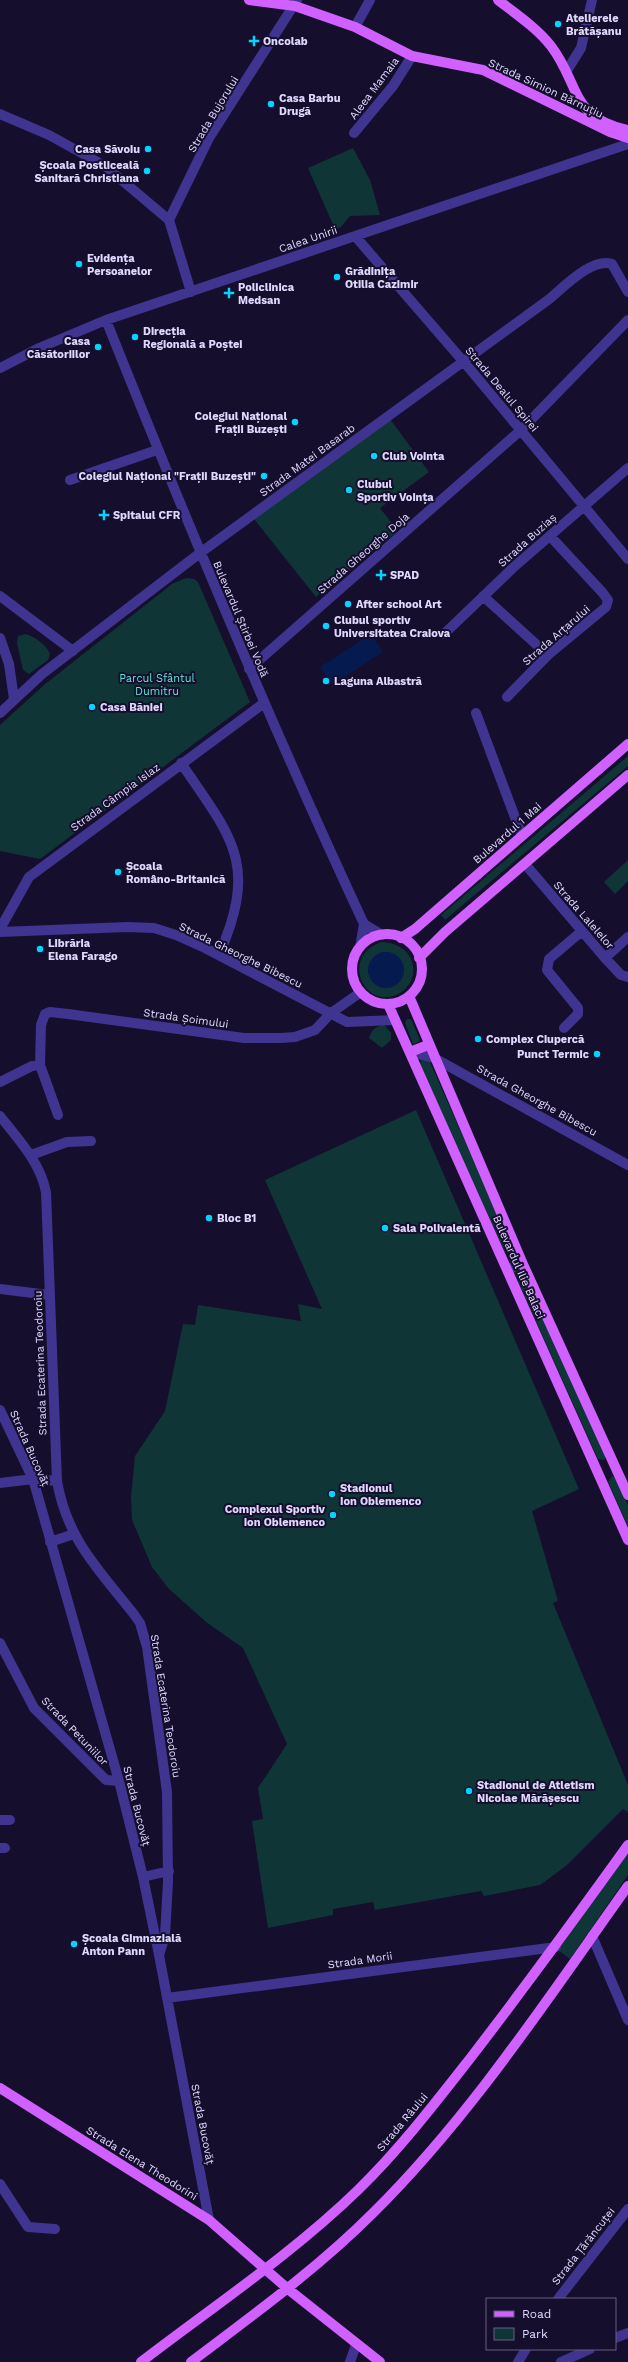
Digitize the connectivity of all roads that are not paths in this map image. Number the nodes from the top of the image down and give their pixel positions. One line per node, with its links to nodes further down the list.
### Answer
1 (249, 0): 5 (main road, Strada Simion Bărnuțiu)
2 (370, 0): 6 (street)
3 (498, 0): 8 (main road)
4 (592, 0): 8 (street)
5 (296, 3): 6 (main road, Strada Simion Bărnuțiu); 14 (street, Strada Bujorului)
6 (355, 27): 7 (main road, Strada Simion Bărnuțiu)
7 (412, 56): 11 (street, Aleea Mamaia); 12 (main road, Strada Simion Bărnuțiu)
8 (566, 72): 10 (main road)
9 (0, 114): 14 (street)
10 (628, 130)
11 (354, 133)
12 (628, 138)
13 (628, 144): 15 (street, Calea Unirii)
14 (169, 220): 16 (street)
15 (355, 236): 16 (street, Calea Unirii); 20 (street, Strada Dealul Spirei)
16 (191, 292): 18 (street, Calea Unirii)
17 (628, 292): 20 (street, Strada Matei Basarab)
18 (106, 320): 21 (street, Calea Unirii); 23 (street, Bulevardul Știrbei Vodă)
19 (628, 320): 22 (street, Strada Gheorghe Doja)
20 (464, 361): 22 (street, Strada Dealul Spirei); 28 (street, Strada Matei Basarab)
21 (0, 368)
22 (521, 430): 26 (street, Strada Dealul Spirei); 36 (street, Strada Gheorghe Doja)
23 (157, 450): 25 (street); 28 (street, Bulevardul Știrbei Vodă)
24 (628, 468): 26 (street, Strada Buziaș)
25 (70, 480)
26 (583, 506): 27 (street, Strada Buziaș); 29 (street, Strada Dealul Spirei)
27 (550, 536): 31 (street, Strada Buziaș); 35 (street, Strada Arțarului)
28 (200, 553): 34 (street, Strada Matei Basarab); 36 (street, Bulevardul Știrbei Vodă)
29 (628, 559)
30 (0, 596): 34 (street)
31 (483, 596): 32 (street, Strada Buziaș); 35 (street)
32 (444, 634)
33 (0, 638): 38 (street)
34 (74, 651): 38 (street, Strada Matei Basarab)
35 (548, 655): 37 (street, Strada Arțarului)
36 (249, 670): 39 (street, Bulevardul Știrbei Vodă)
37 (507, 697)
38 (14, 699): 40 (street, Strada Matei Basarab)
39 (264, 703): 43 (street, Strada Câmpia Islaz); 47 (street, Bulevardul Știrbei Vodă)
40 (0, 713)
41 (476, 713): 45 (street)
42 (628, 744): 45 (main road, Bulevardul 1 Mai)
43 (181, 763): 48 (street, Strada Câmpia Islaz); 55 (street)
44 (628, 775): 46 (main road)
45 (522, 836): 53 (main road, Bulevardul 1 Mai)
46 (525, 864): 49 (street, Strada Lalelelor); 56 (main road)
47 (364, 924): 51 (street); 54 (street)
48 (0, 928)
49 (582, 931): 57 (street, Strada Lalelelor); 64 (street)
50 (0, 932): 55 (street, Strada Gheorghe Bibescu)
51 (382, 935): 53 (main road); 54 (main road)
52 (628, 937): 57 (street)
53 (401, 938): 56 (main road)
54 (360, 947): 59 (main road)
55 (219, 955): 62 (street, Strada Gheorghe Bibescu)
56 (420, 958): 60 (main road)
57 (605, 958): 58 (street, Strada Lalelelor)
58 (628, 977)
59 (361, 992): 61 (main road); 62 (street, Strada Șoimului)
60 (409, 996): 61 (main road); 65 (main road, Bulevardul Ilie Balaci)
61 (388, 1004): 63 (main road, Bulevardul Ilie Balaci)
62 (331, 1013): 63 (street, Strada Gheorghe Bibescu); 68 (street, Strada Șoimului)
63 (395, 1020): 66 (main road, Bulevardul Ilie Balaci)
64 (564, 1028)
65 (428, 1045): 66 (main road); 67 (main road, Bulevardul Ilie Balaci)
66 (410, 1052): 67 (street, Strada Gheorghe Bibescu); 76 (main road, Bulevardul Ilie Balaci)
67 (434, 1058): 74 (street, Strada Gheorghe Bibescu); 75 (main road, Bulevardul Ilie Balaci)
68 (40, 1065): 69 (street); 70 (street, Strada Șoimului)
69 (0, 1082)
70 (58, 1115)
71 (0, 1116): 73 (street, Strada Ecaterina Teodoroiu)
72 (91, 1141): 73 (street)
73 (31, 1155): 78 (street, Strada Ecaterina Teodoroiu)
74 (628, 1165)
75 (522, 1262): 76 (street); 83 (main road, Bulevardul Ilie Balaci)
76 (508, 1270): 85 (main road, Bulevardul Ilie Balaci)
77 (0, 1290): 78 (street)
78 (50, 1295): 81 (street, Strada Ecaterina Teodoroiu)
79 (0, 1410): 80 (street, Strada Bucovăț)
80 (33, 1479): 81 (street); 82 (street); 86 (street, Strada Bucovăț)
81 (57, 1481): 84 (street, Strada Ecaterina Teodoroiu)
82 (0, 1483)
83 (628, 1495)
84 (74, 1534): 86 (street); 90 (street, Strada Ecaterina Teodoroiu)
85 (628, 1540)
86 (50, 1542): 88 (street, Strada Bucovăț)
87 (0, 1644): 88 (street, Strada Petuniilor)
88 (119, 1781): 91 (street, Strada Bucovăț)
89 (628, 1845): 94 (main road, Strada Râului)
90 (169, 1872): 91 (street); 95 (street, Strada Ecaterina Teodoroiu)
91 (143, 1877): 95 (street, Strada Bucovăț)
92 (628, 1886): 93 (main road)
93 (592, 1936): 97 (street); 104 (main road)
94 (556, 1947): 96 (street, Strada Morii); 103 (main road, Strada Râului)
95 (159, 1955): 96 (street, Strada Bucovăț)
96 (167, 1998): 101 (street, Strada Bucovăț)
97 (628, 2020)
98 (0, 2088): 101 (main road, Strada Elena Theodorini)
99 (0, 2184): 102 (street)
100 (628, 2209): 105 (street, Strada Țărăncuței)
101 (210, 2220): 103 (main road, Strada Elena Theodorini)
102 (55, 2229)
103 (265, 2268): 104 (main road, Strada Elena Theodorini); 111 (main road, Strada Râului)
104 (288, 2289): 108 (main road); 112 (main road)
105 (559, 2298)
106 (628, 2333): 107 (street)
107 (616, 2338)
108 (356, 2345): 113 (street); 114 (main road)
109 (525, 2350): 115 (street)
110 (588, 2350): 116 (street)
111 (141, 2362)
112 (191, 2362)
113 (350, 2362)
114 (380, 2362)
115 (518, 2362)
116 (560, 2362)

